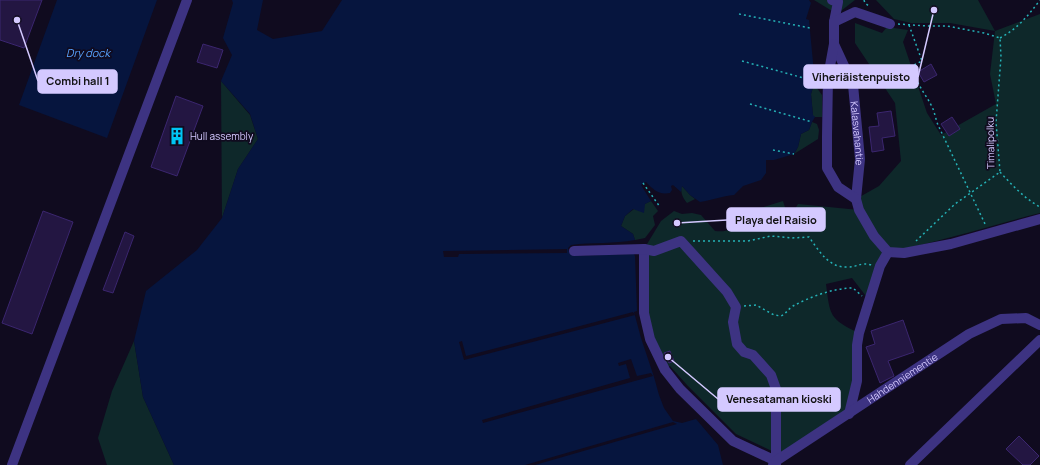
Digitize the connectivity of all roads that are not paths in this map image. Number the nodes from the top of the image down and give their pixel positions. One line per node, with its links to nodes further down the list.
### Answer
1 (187, 0): 15 (street)
2 (832, 0): 3 (street, Kalasvahantie)
3 (834, 22): 4 (street); 5 (street, Kalasvahantie)
4 (890, 24)
5 (834, 44): 6 (street, Kalasvahantie); 6 (street)
6 (856, 199): 10 (street, Kalasvahantie)
7 (1040, 219): 10 (street)
8 (644, 249): 9 (street); 14 (street); 14 (street)
9 (574, 251)
10 (888, 252): 13 (street)
11 (1040, 325): 13 (street, Hahdenniementie)
12 (1040, 340): 16 (street)
13 (849, 414): 14 (street, Hahdenniementie)
14 (775, 464)
15 (12, 465)
16 (910, 465)

